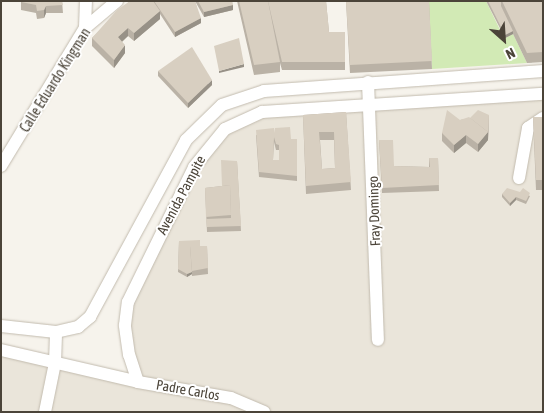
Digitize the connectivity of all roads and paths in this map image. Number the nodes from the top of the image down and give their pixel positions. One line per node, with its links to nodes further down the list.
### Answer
1 (86, 1): 3 (street)
2 (117, 1): 3 (street, Calle Eduardo Kingman)
3 (85, 28): 9 (street, Calle Eduardo Kingman)
4 (543, 71): 5 (street, Avenida Pampite)
5 (368, 82): 7 (street, Fray Domingo); 11 (street, Avenida Pampite)
6 (543, 94): 7 (street, Avenida Pampite)
7 (370, 106): 12 (street, Avenida Pampite); 15 (street, Fray Domingo)
8 (543, 118): 10 (street)
9 (1, 166)
10 (519, 178)
11 (118, 268): 12 (street); 14 (street, Avenida Pampite)
12 (139, 277): 18 (street, Avenida Pampite)
13 (1, 326): 14 (street, Avenida Pampite)
14 (56, 332): 17 (street)
15 (378, 340)
16 (1, 350): 17 (street)
17 (55, 363): 18 (street); 19 (street)
18 (138, 382): 20 (street, Padre Carlos)
19 (45, 412)
20 (264, 412)

